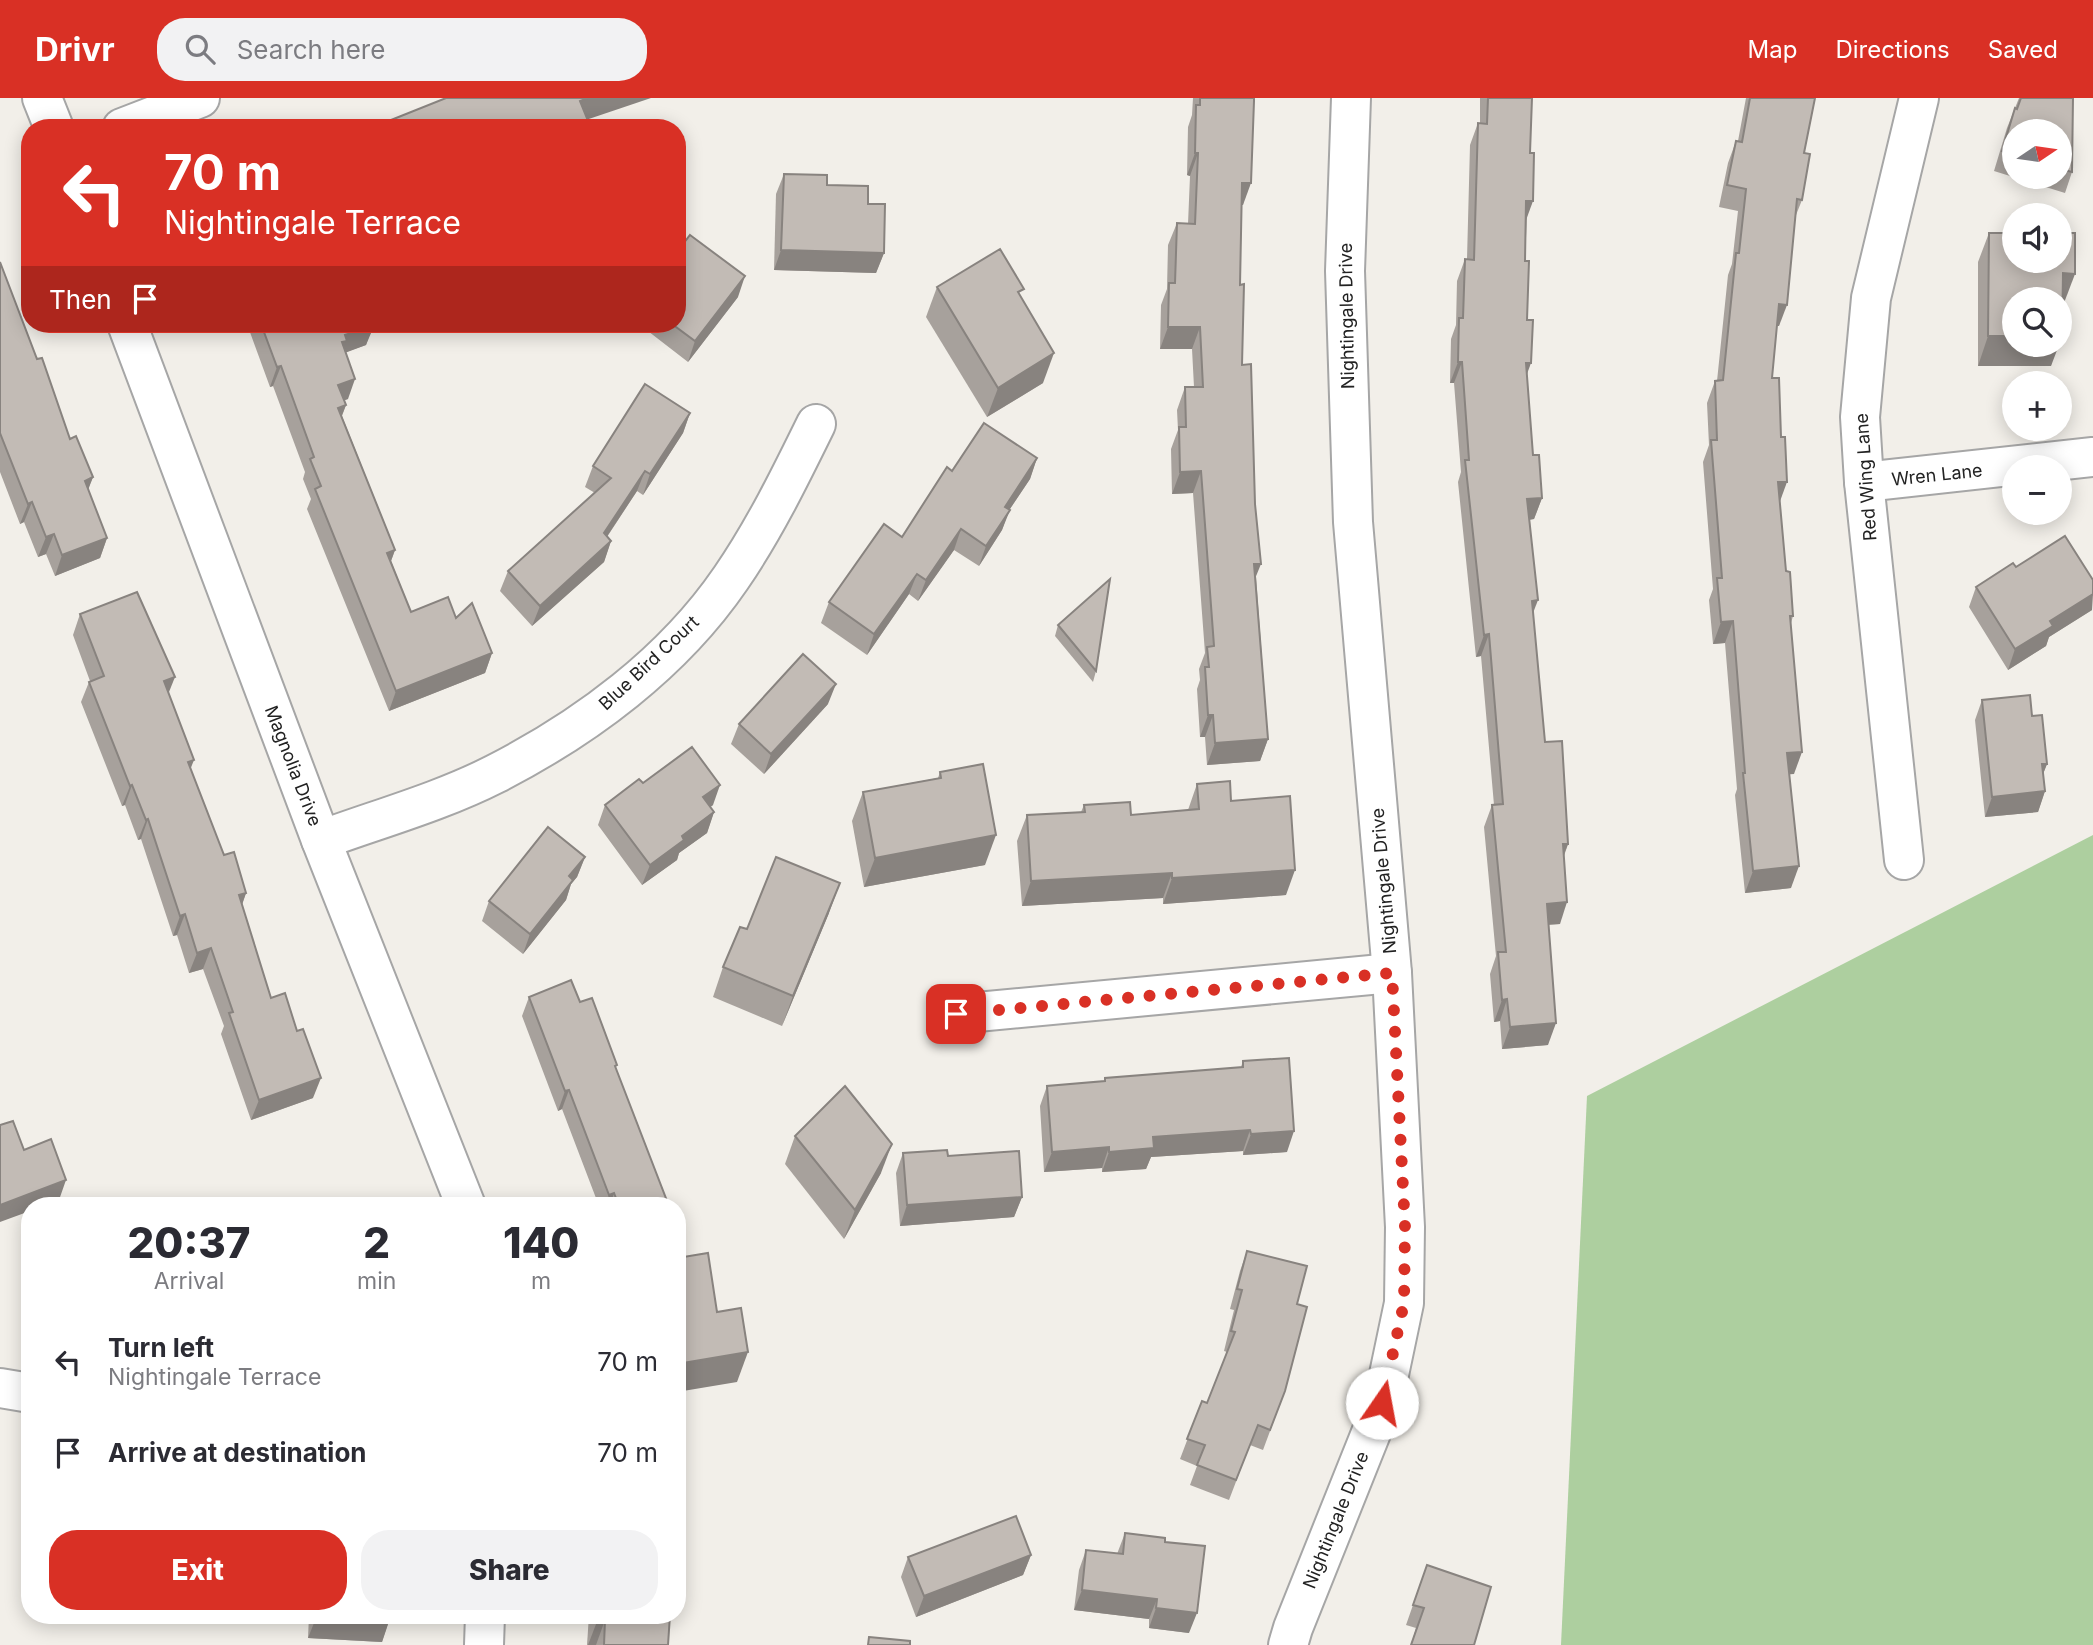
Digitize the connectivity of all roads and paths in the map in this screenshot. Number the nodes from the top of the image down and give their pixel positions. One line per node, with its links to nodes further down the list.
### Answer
1 (42, 98): 5 (street)
2 (200, 98): 6 (street)
3 (1351, 98): 13 (street, Nightingale Drive)
4 (1919, 98): 10 (street, Red Wing Lane)
5 (50, 119)
6 (145, 119)
7 (130, 333): 11 (street, Magnolia Drive)
8 (816, 424): 11 (street, Blue Bird Court)
9 (2093, 457): 10 (street, Wren Lane)
10 (1864, 482): 12 (street, Red Wing Lane)
11 (320, 840): 15 (street, Magnolia Drive)
12 (1904, 860)
13 (1392, 973): 14 (street); 20 (street, Nightingale Drive)
14 (956, 1014)
15 (462, 1197)
16 (0, 1388): 17 (street)
17 (21, 1391)
18 (485, 1624): 19 (street)
19 (484, 1645)
20 (1289, 1645)

